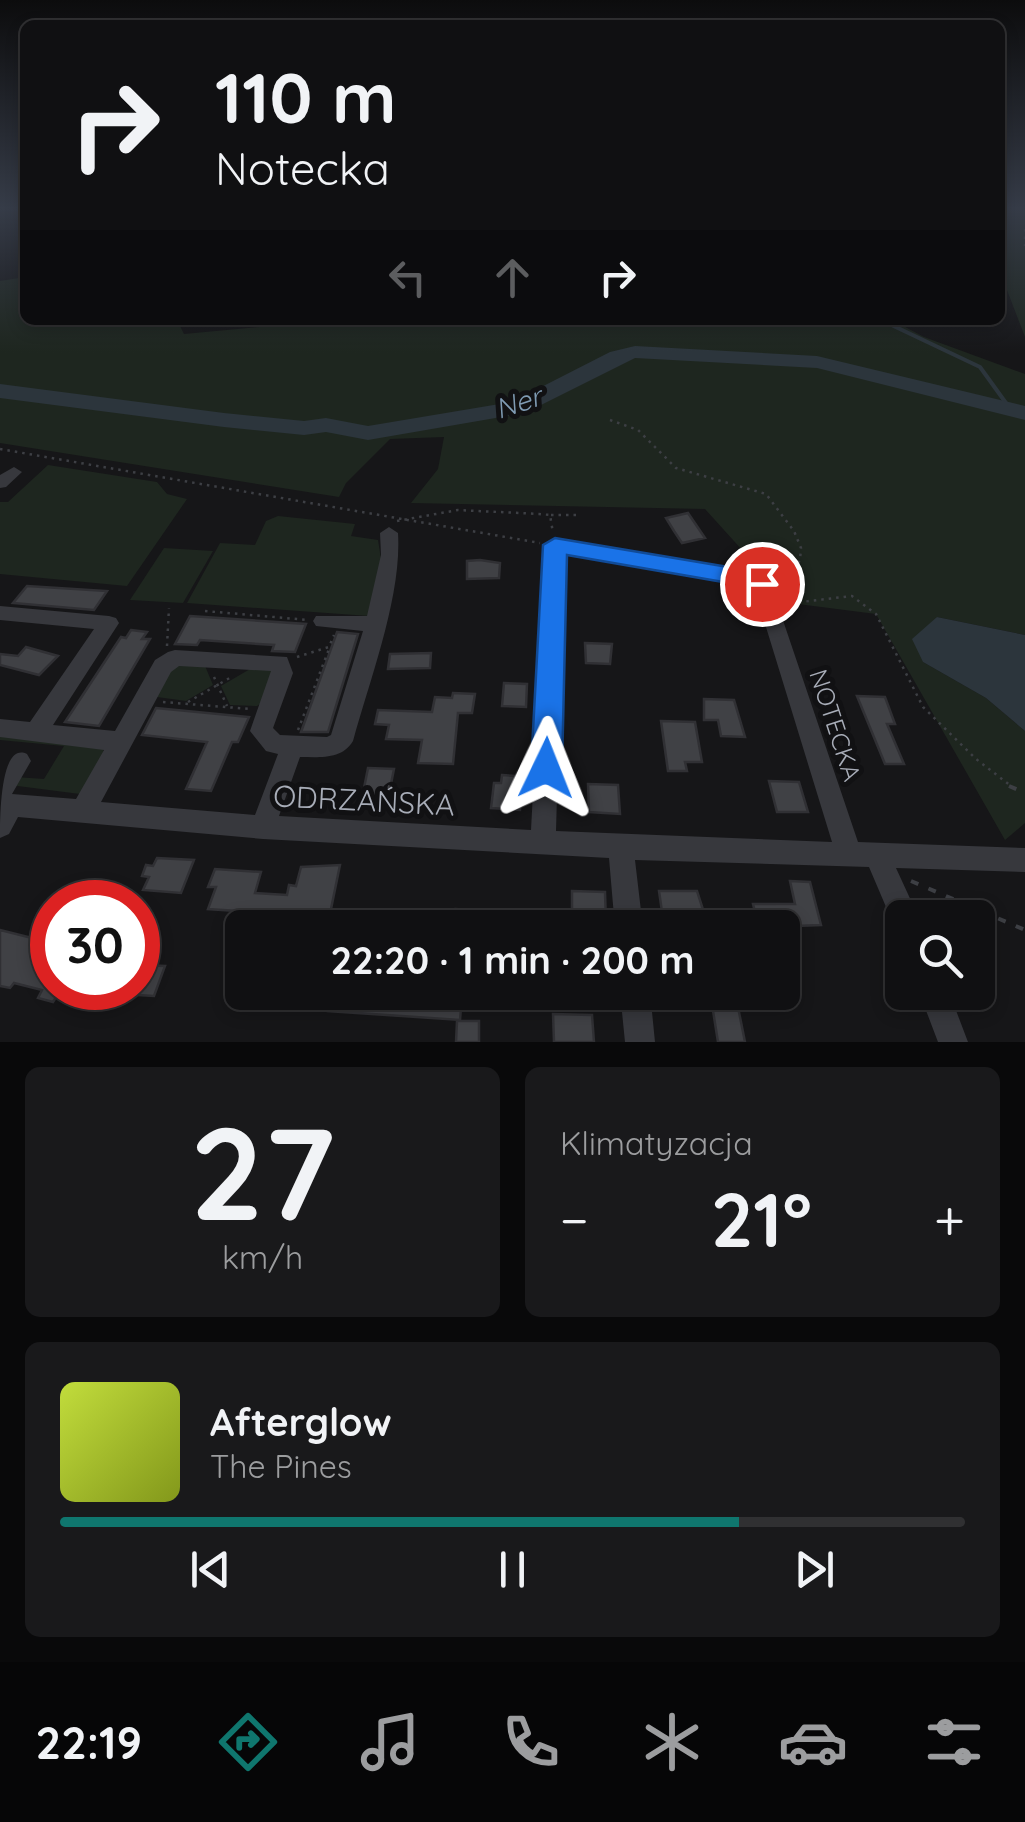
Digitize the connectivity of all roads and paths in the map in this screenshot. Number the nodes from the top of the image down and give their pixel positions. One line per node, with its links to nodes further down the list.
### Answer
1 (610, 420): 7 (path)
2 (0, 448): 5 (path)
3 (550, 515): 4 (path); 5 (path); 6 (path)
4 (580, 515)
5 (394, 526): 6 (path); 11 (street)
6 (555, 545): 7 (street, NOTECKA); 29 (street)
7 (771, 608): 25 (path); 31 (street, NOTECKA)
8 (205, 611): 10 (path)
9 (0, 613): 21 (street)
10 (323, 621): 11 (street)
11 (375, 624): 23 (street)
12 (329, 648): 23 (path)
13 (205, 658): 14 (street); 15 (path); 22 (street)
14 (258, 662): 15 (path); 19 (street)
15 (218, 685): 17 (path); 18 (path)
16 (156, 702): 17 (path)
17 (186, 703): 18 (path)
18 (228, 708): 19 (path)
19 (266, 710): 23 (street)
20 (0, 728): 21 (street)
21 (36, 732): 22 (street)
22 (122, 742): 27 (street)
23 (292, 747): 28 (street)
24 (20, 761): 26 (street)
25 (1025, 794)
26 (3, 806): 27 (street, ODRZAŃSKA)
27 (83, 810): 28 (street, ODRZAŃSKA)
28 (262, 826): 29 (street, ODRZAŃSKA)
29 (543, 842): 30 (street, ODRZAŃSKA)
30 (621, 847): 31 (street, ODRZAŃSKA); 35 (street)
31 (849, 854): 33 (street, ODRZAŃSKA)
32 (1025, 860): 33 (street, ODRZAŃSKA)
33 (882, 863): 34 (street); 36 (path)
34 (897, 900)
35 (627, 910)
36 (1025, 930)
37 (637, 1010): 39 (street)
38 (940, 1010): 40 (street)
39 (640, 1042)
40 (952, 1042)

